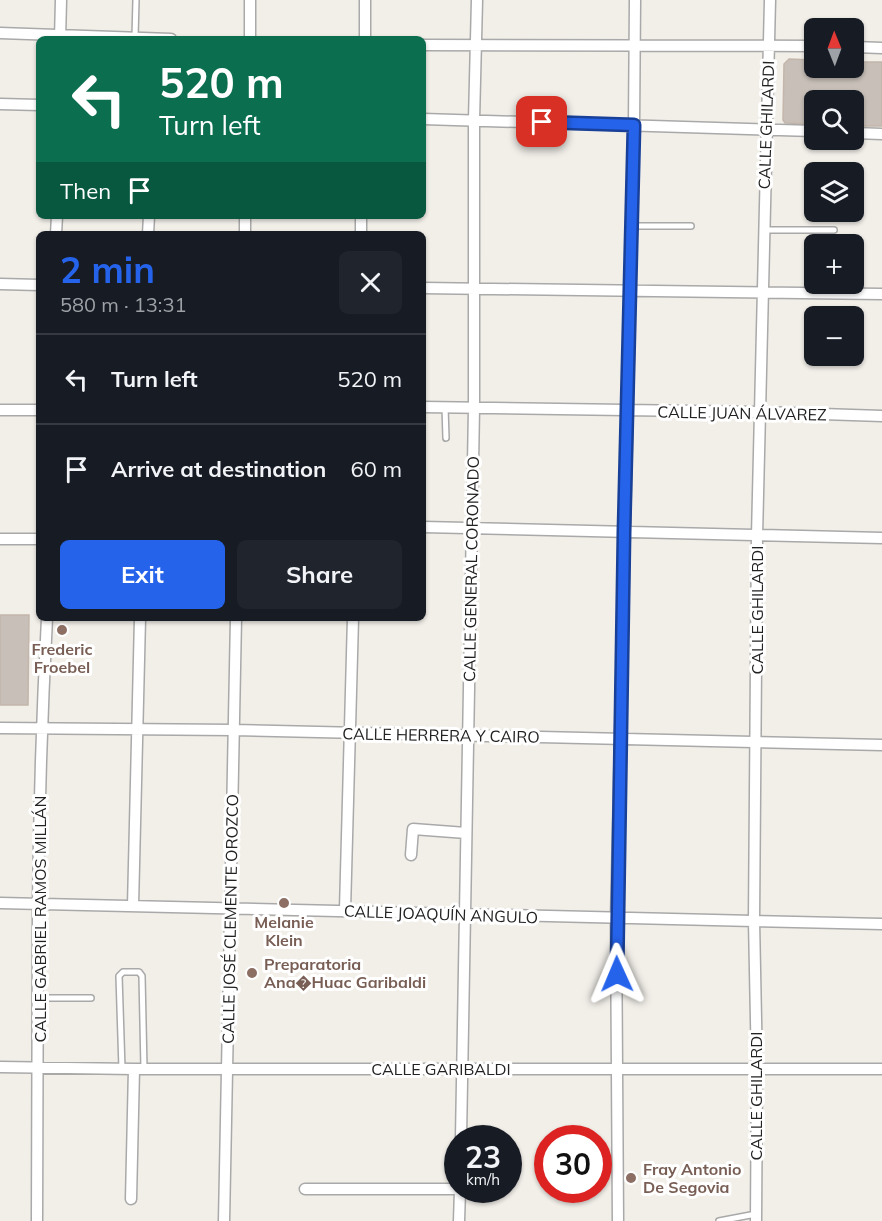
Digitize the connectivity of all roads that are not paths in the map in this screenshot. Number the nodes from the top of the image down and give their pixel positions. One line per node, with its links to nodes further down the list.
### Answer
1 (61, 0): 10 (street)
2 (136, 0): 11 (lane)
3 (250, 0): 12 (street)
4 (365, 0): 13 (street)
5 (477, 0): 16 (street, CALLE GENERAL CORONADO)
6 (634, 0): 14 (street)
7 (770, 0): 17 (street, CALLE GHILARDI)
8 (0, 33): 9 (street)
9 (45, 36)
10 (60, 36)
11 (135, 36)
12 (250, 36)
13 (365, 36)
14 (634, 44): 16 (street); 17 (street); 25 (street)
15 (426, 45): 16 (street)
16 (477, 45): 24 (street, CALLE GENERAL CORONADO)
17 (769, 46): 18 (street); 26 (street, CALLE GHILARDI)
18 (804, 46)
19 (864, 47): 20 (street)
20 (882, 48)
21 (0, 104): 22 (street)
22 (36, 105)
23 (426, 119): 24 (street)
24 (474, 120): 25 (street); 37 (street, CALLE GENERAL CORONADO)
25 (634, 125): 26 (street); 30 (street)
26 (766, 129): 27 (street); 32 (street, CALLE GHILARDI)
27 (804, 131)
28 (864, 133): 29 (street)
29 (882, 134)
30 (631, 226): 31 (lane); 38 (street)
31 (691, 226)
32 (764, 230): 33 (lane); 39 (street, CALLE GHILARDI)
33 (834, 230)
34 (0, 284): 35 (street)
35 (36, 285)
36 (426, 288): 37 (street)
37 (475, 288): 38 (street); 43 (street, CALLE GENERAL CORONADO)
38 (630, 291): 39 (street); 46 (street)
39 (762, 291): 40 (street); 47 (street, CALLE GHILARDI)
40 (882, 294)
41 (426, 406): 42 (street, CALLE JUAN ÁLVAREZ)
42 (445, 407): 43 (street, CALLE JUAN ÁLVAREZ); 49 (lane)
43 (474, 408): 46 (street, CALLE JUAN ÁLVAREZ); 51 (street, CALLE GENERAL CORONADO)
44 (0, 410): 45 (street)
45 (36, 410)
46 (627, 411): 47 (street, CALLE JUAN ÁLVAREZ); 52 (street)
47 (759, 412): 48 (street, CALLE JUAN ÁLVAREZ); 53 (street, CALLE GHILARDI)
48 (882, 417)
49 (446, 438)
50 (426, 527): 51 (street)
51 (471, 528): 52 (street); 66 (street, CALLE GENERAL CORONADO)
52 (624, 532): 53 (street); 67 (street)
53 (757, 536): 54 (street); 68 (street, CALLE GHILARDI)
54 (882, 538)
55 (0, 539): 56 (street)
56 (36, 539)
57 (47, 621): 62 (street, CALLE GABRIEL RAMOS MILLÁN)
58 (140, 621): 63 (street)
59 (236, 621): 64 (street, CALLE JOSÉ CLEMENTE OROZCO)
60 (353, 621): 65 (street)
61 (0, 728): 62 (street, CALLE HERRERA Y CAIRO)
62 (42, 728): 63 (street, CALLE HERRERA Y CAIRO); 73 (street, CALLE GABRIEL RAMOS MILLÁN)
63 (136, 729): 64 (street, CALLE HERRERA Y CAIRO); 74 (street)
64 (233, 730): 65 (street, CALLE HERRERA Y CAIRO); 75 (street, CALLE JOSÉ CLEMENTE OROZCO)
65 (351, 733): 66 (street, CALLE HERRERA Y CAIRO); 76 (street)
66 (468, 736): 67 (street, CALLE HERRERA Y CAIRO); 70 (street, CALLE GENERAL CORONADO)
67 (620, 739): 68 (street, CALLE HERRERA Y CAIRO); 78 (street)
68 (756, 744): 69 (street, CALLE HERRERA Y CAIRO); 79 (street, CALLE GHILARDI)
69 (882, 746)
70 (466, 833): 71 (street); 77 (street, CALLE GENERAL CORONADO)
71 (411, 855)
72 (0, 903): 73 (street, CALLE JOAQUÍN ANGULO)
73 (38, 903): 74 (street, CALLE JOAQUÍN ANGULO); 81 (street, CALLE GABRIEL RAMOS MILLÁN)
74 (133, 906): 75 (street, CALLE JOAQUÍN ANGULO)
75 (230, 908): 76 (street, CALLE JOAQUÍN ANGULO); 85 (street, CALLE JOSÉ CLEMENTE OROZCO)
76 (345, 910): 77 (street, CALLE JOAQUÍN ANGULO)
77 (465, 915): 78 (street, CALLE JOAQUÍN ANGULO); 88 (street, CALLE GENERAL CORONADO)
78 (616, 919): 79 (street, CALLE JOAQUÍN ANGULO); 89 (street)
79 (754, 921): 80 (street, CALLE JOAQUÍN ANGULO); 90 (street, CALLE GHILARDI)
80 (882, 924)
81 (38, 998): 82 (lane); 84 (street, CALLE GABRIEL RAMOS MILLÁN)
82 (91, 998)
83 (0, 1067): 84 (street, CALLE GARIBALDI)
84 (39, 1068): 86 (street, CALLE GARIBALDI); 98 (street, CALLE GABRIEL RAMOS MILLÁN)
85 (227, 1068): 87 (street, CALLE GARIBALDI); 88 (street, CALLE GARIBALDI); 99 (street, CALLE JOSÉ CLEMENTE OROZCO)
86 (122, 1069): 87 (street, CALLE GARIBALDI); 87 (lane)
87 (139, 1069): 95 (street)
88 (462, 1069): 89 (street, CALLE GARIBALDI); 92 (street, CALLE GENERAL CORONADO)
89 (618, 1069): 90 (street, CALLE GARIBALDI); 101 (street)
90 (757, 1069): 91 (street, CALLE GARIBALDI); 97 (street, CALLE GHILARDI)
91 (882, 1069)
92 (461, 1125)
93 (305, 1189): 94 (street)
94 (444, 1189)
95 (131, 1199)
96 (459, 1203): 100 (street)
97 (756, 1218): 102 (lane)
98 (37, 1221)
99 (224, 1221)
100 (459, 1221)
101 (618, 1221)
102 (719, 1221)

